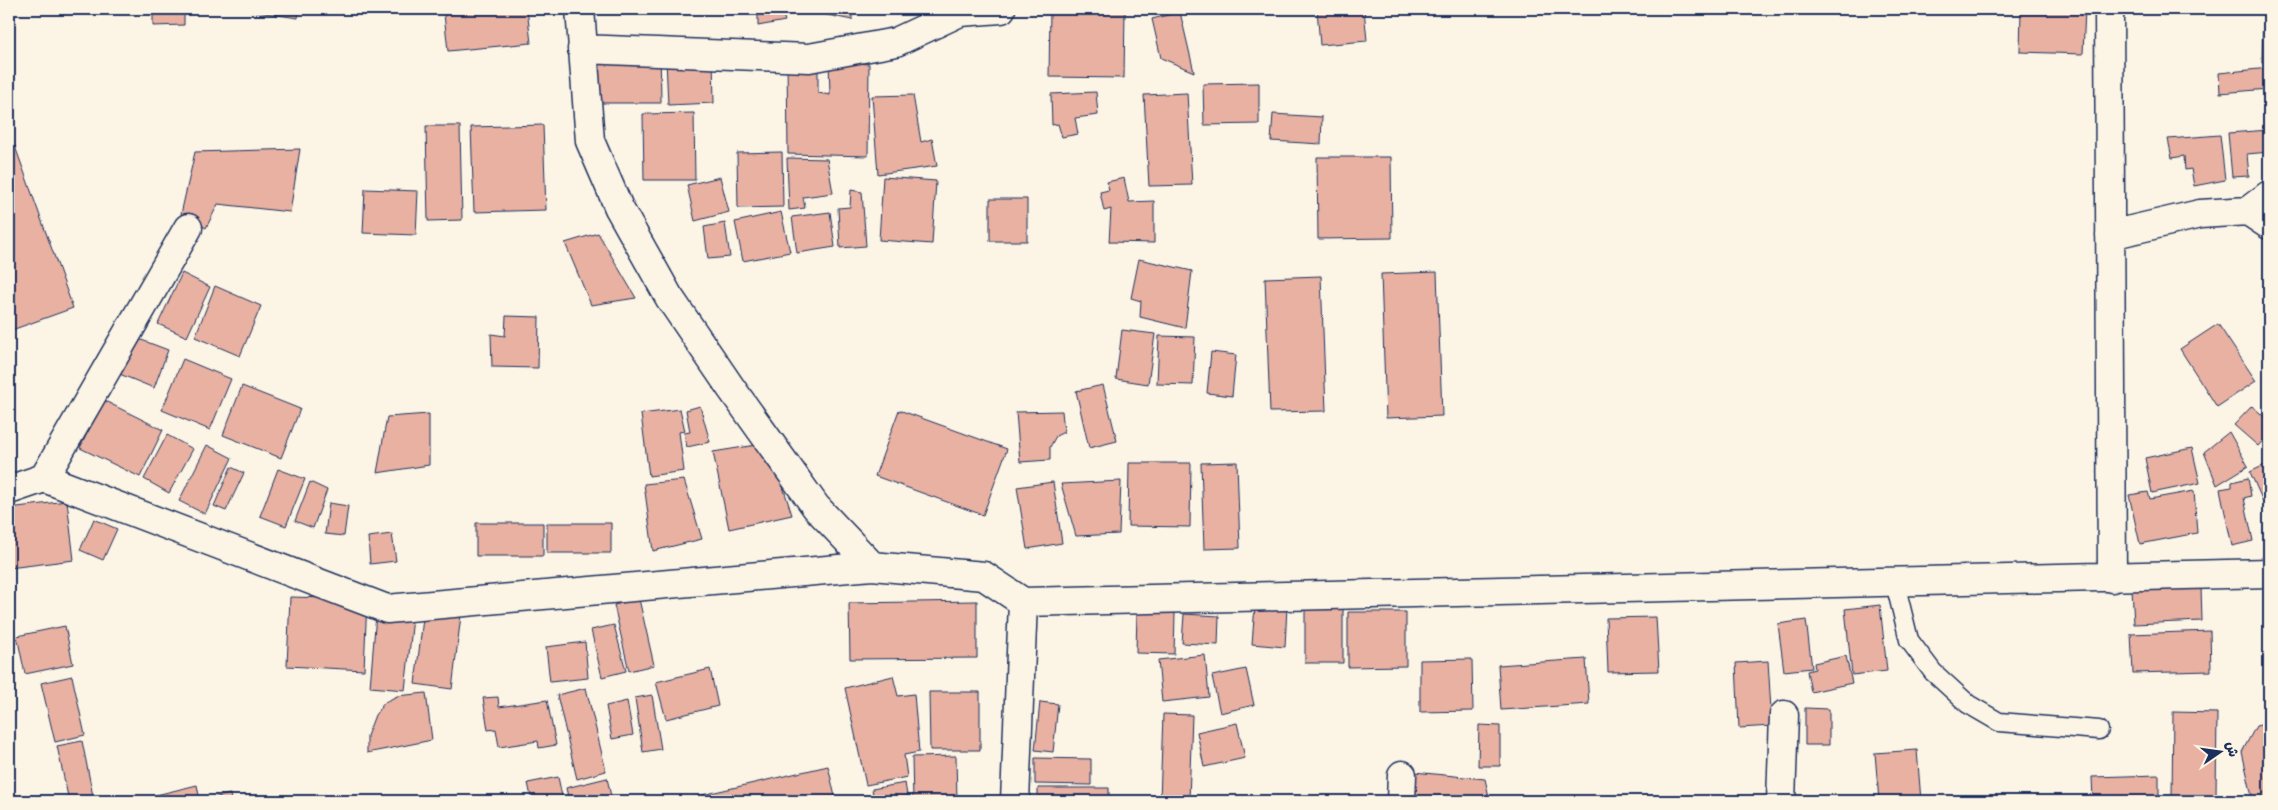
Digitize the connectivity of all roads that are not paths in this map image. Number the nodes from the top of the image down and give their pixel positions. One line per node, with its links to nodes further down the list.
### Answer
1 (580, 9): 4 (street)
2 (1001, 9): 4 (street)
3 (2109, 9): 8 (street)
4 (582, 48): 11 (street)
5 (2269, 195): 6 (street)
6 (2259, 218): 8 (street)
7 (188, 228): 9 (street)
8 (2110, 235): 13 (street)
9 (44, 478): 10 (street); 11 (street)
10 (9, 490)
11 (872, 566): 15 (street)
12 (2269, 573): 13 (street)
13 (2112, 578): 14 (street)
14 (1895, 583): 15 (street); 17 (lane)
15 (1023, 602): 18 (street)
16 (1784, 715): 19 (street)
17 (2099, 730)
18 (1015, 801)
19 (1781, 801)

